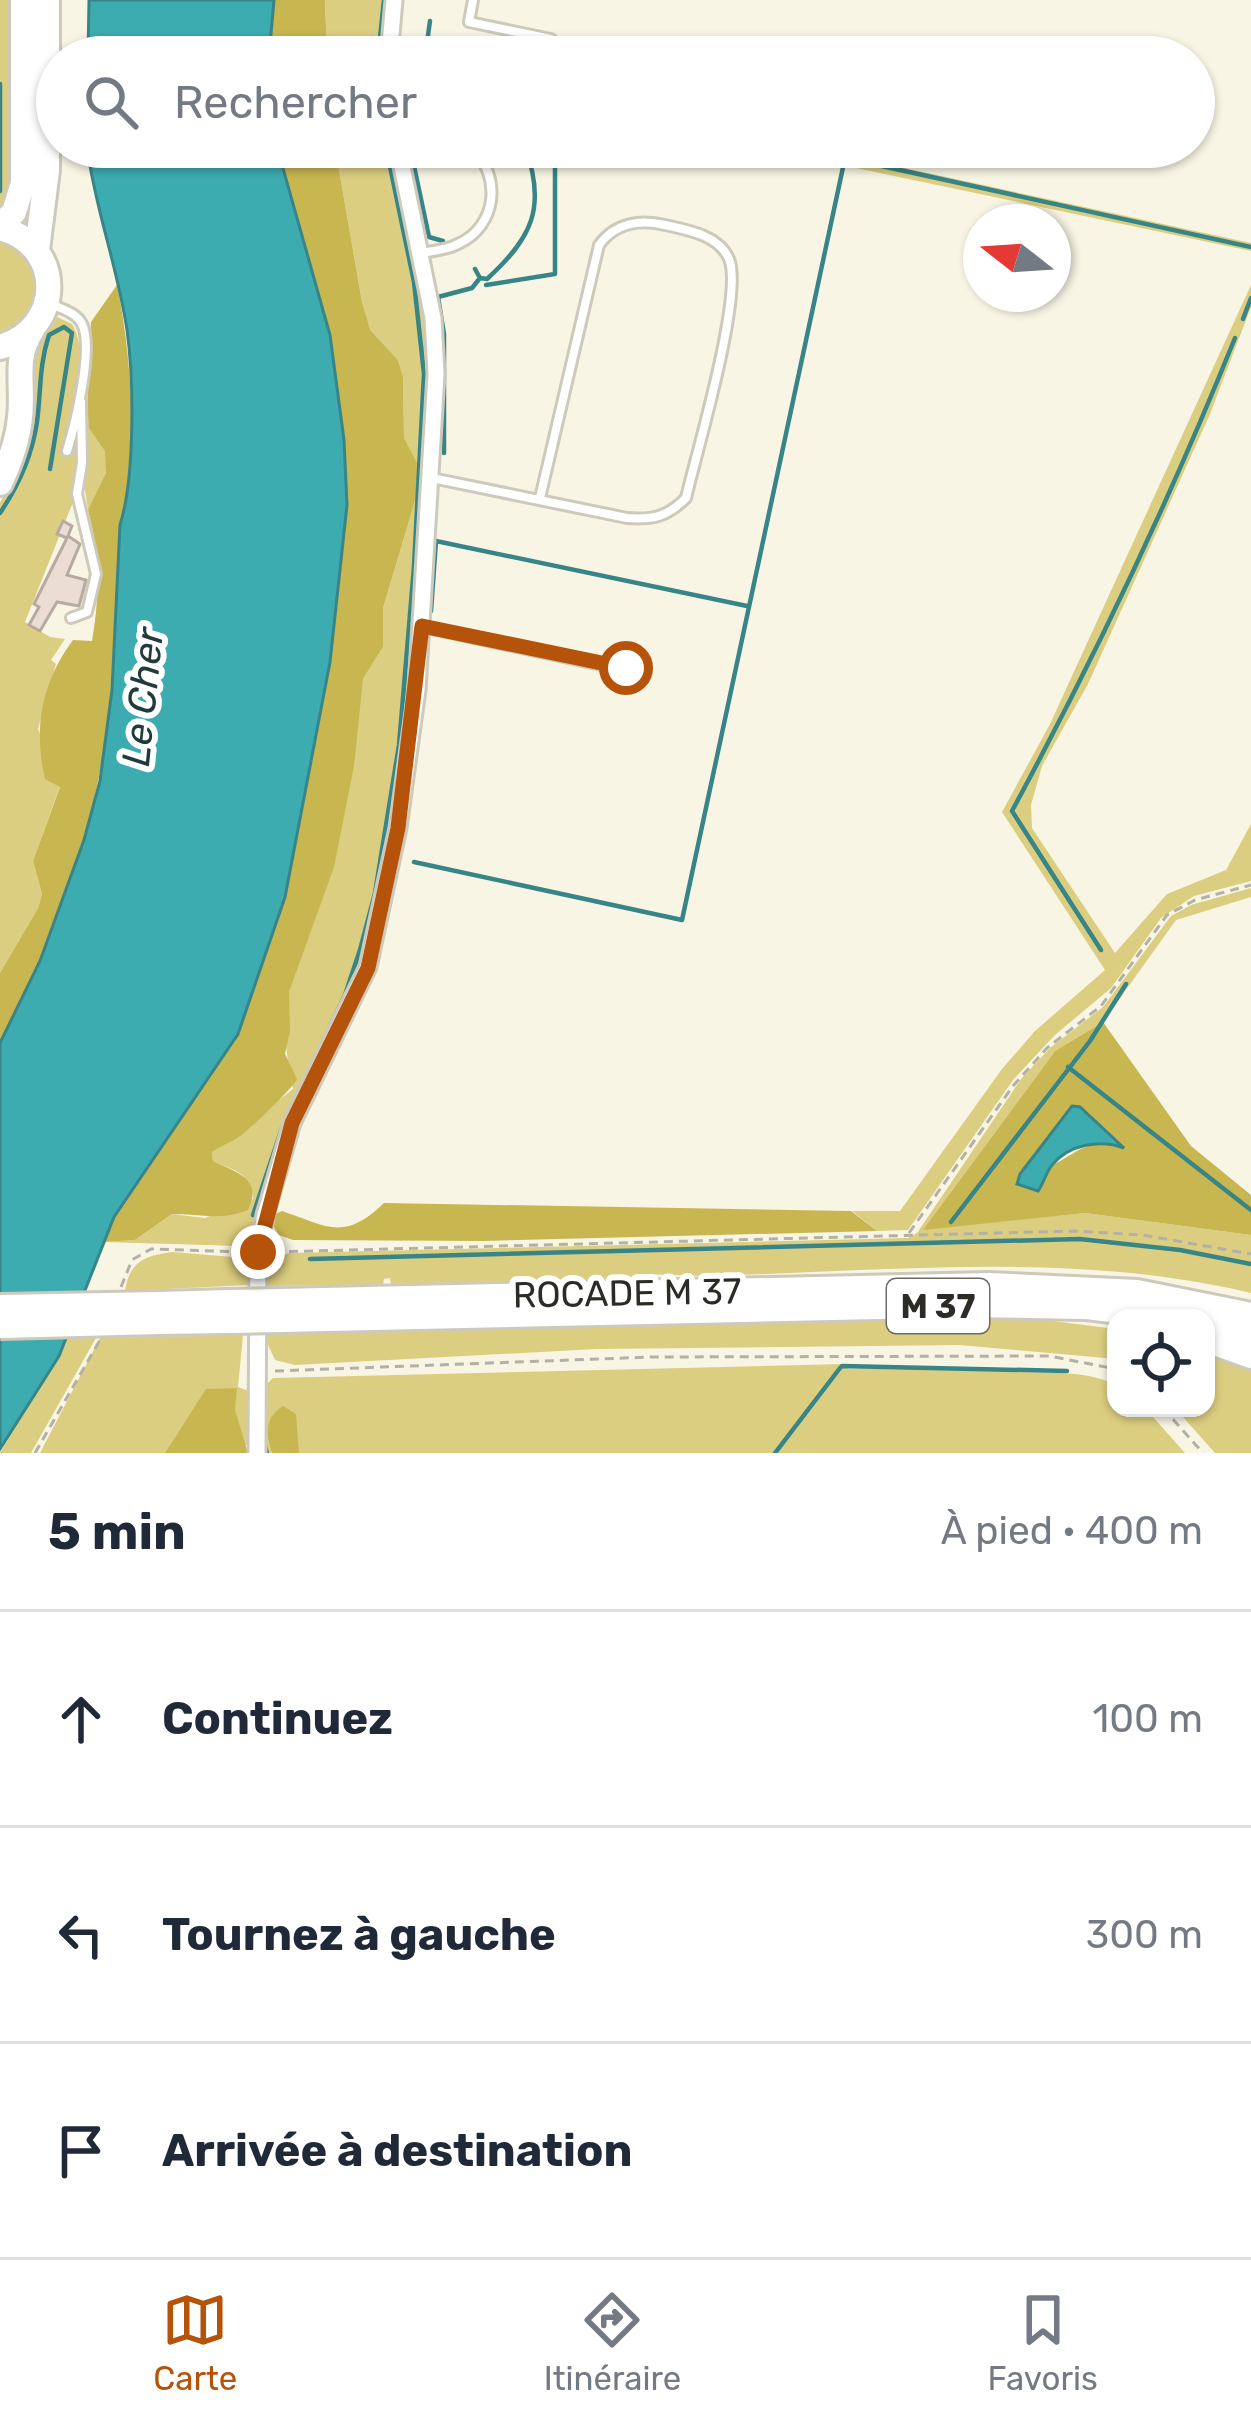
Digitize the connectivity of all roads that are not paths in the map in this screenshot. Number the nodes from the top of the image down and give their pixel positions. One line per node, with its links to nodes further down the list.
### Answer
1 (23, 0): 11 (main road)
2 (47, 0): 5 (main road)
3 (394, 0): 6 (street)
4 (473, 0): 7 (lane)
5 (47, 36)
6 (391, 36)
7 (537, 36)
8 (46, 168): 12 (main road)
9 (402, 168): 13 (street)
10 (485, 168): 13 (lane)
11 (0, 227): 12 (main road)
12 (38, 250): 14 (main road)
13 (419, 253): 19 (street)
14 (48, 302): 15 (main road); 17 (lane)
15 (32, 330): 16 (main road); 20 (main road)
16 (0, 346)
17 (80, 402): 18 (lane); 22 (lane)
18 (67, 451)
19 (432, 478): 21 (lane); 23 (street)
20 (0, 483)
21 (540, 499): 21 (lane)
22 (71, 618)
23 (422, 626): 24 (lane); 35 (street)
24 (641, 656)
25 (699, 1301): 27 (main road, ROCADE M 37 / M 37); 28 (main road, ROCADE M 37 / M 37, bridge); 29 (main road, ROCADE M 37 / M 37)
26 (0, 1307): 28 (main road, ROCADE M 37 / M 37, bridge)
27 (1107, 1312)
28 (159, 1313): 30 (main road, ROCADE M 37 / M 37, bridge)
29 (1251, 1315)
30 (0, 1326)
31 (1215, 1326): 32 (main road)
32 (1251, 1335)
33 (1215, 1343): 34 (main road)
34 (1251, 1356)
35 (257, 1453)

